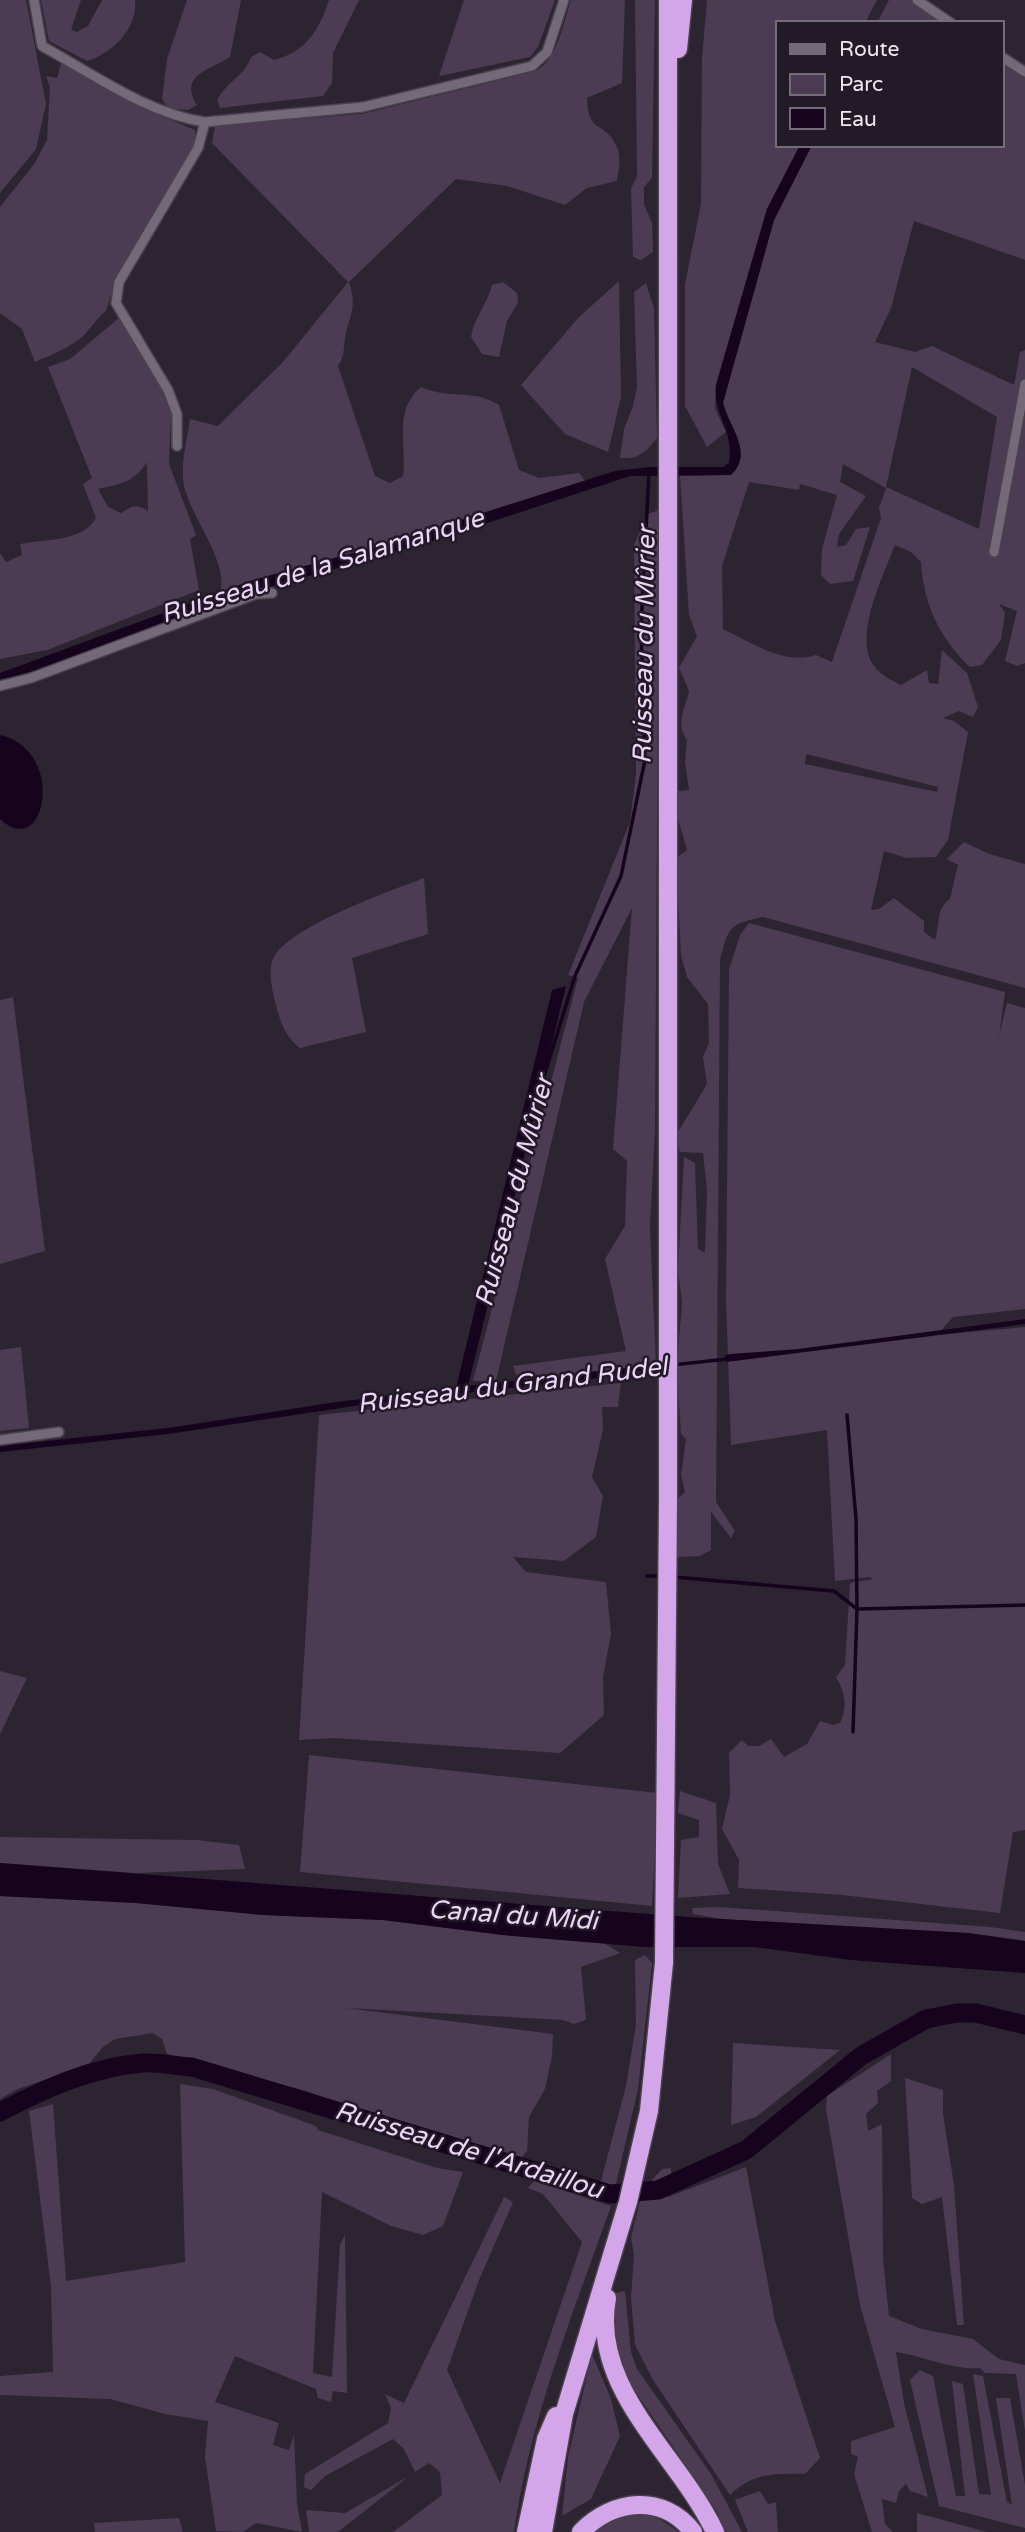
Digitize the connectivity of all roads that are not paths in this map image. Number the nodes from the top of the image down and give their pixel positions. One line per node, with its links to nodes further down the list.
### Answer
1 (34, 0): 9 (street)
2 (564, 0): 9 (street)
3 (666, 0): 10 (highway)
4 (683, 0): 10 (highway)
5 (917, 0): 6 (street)
6 (948, 21)
7 (1004, 58): 8 (street)
8 (1025, 72)
9 (205, 122): 12 (street)
10 (669, 185): 18 (highway)
11 (1025, 384): 13 (street)
12 (177, 446)
13 (994, 552)
14 (272, 593): 15 (street)
15 (0, 686)
16 (59, 1432): 17 (street)
17 (0, 1440)
18 (623, 2215): 19 (highway); 22 (highway); 25 (highway)
19 (558, 2413): 20 (highway); 21 (highway)
20 (526, 2532)
21 (537, 2532)
22 (543, 2532)
23 (581, 2532): 24 (highway)
24 (693, 2532)
25 (715, 2532)

